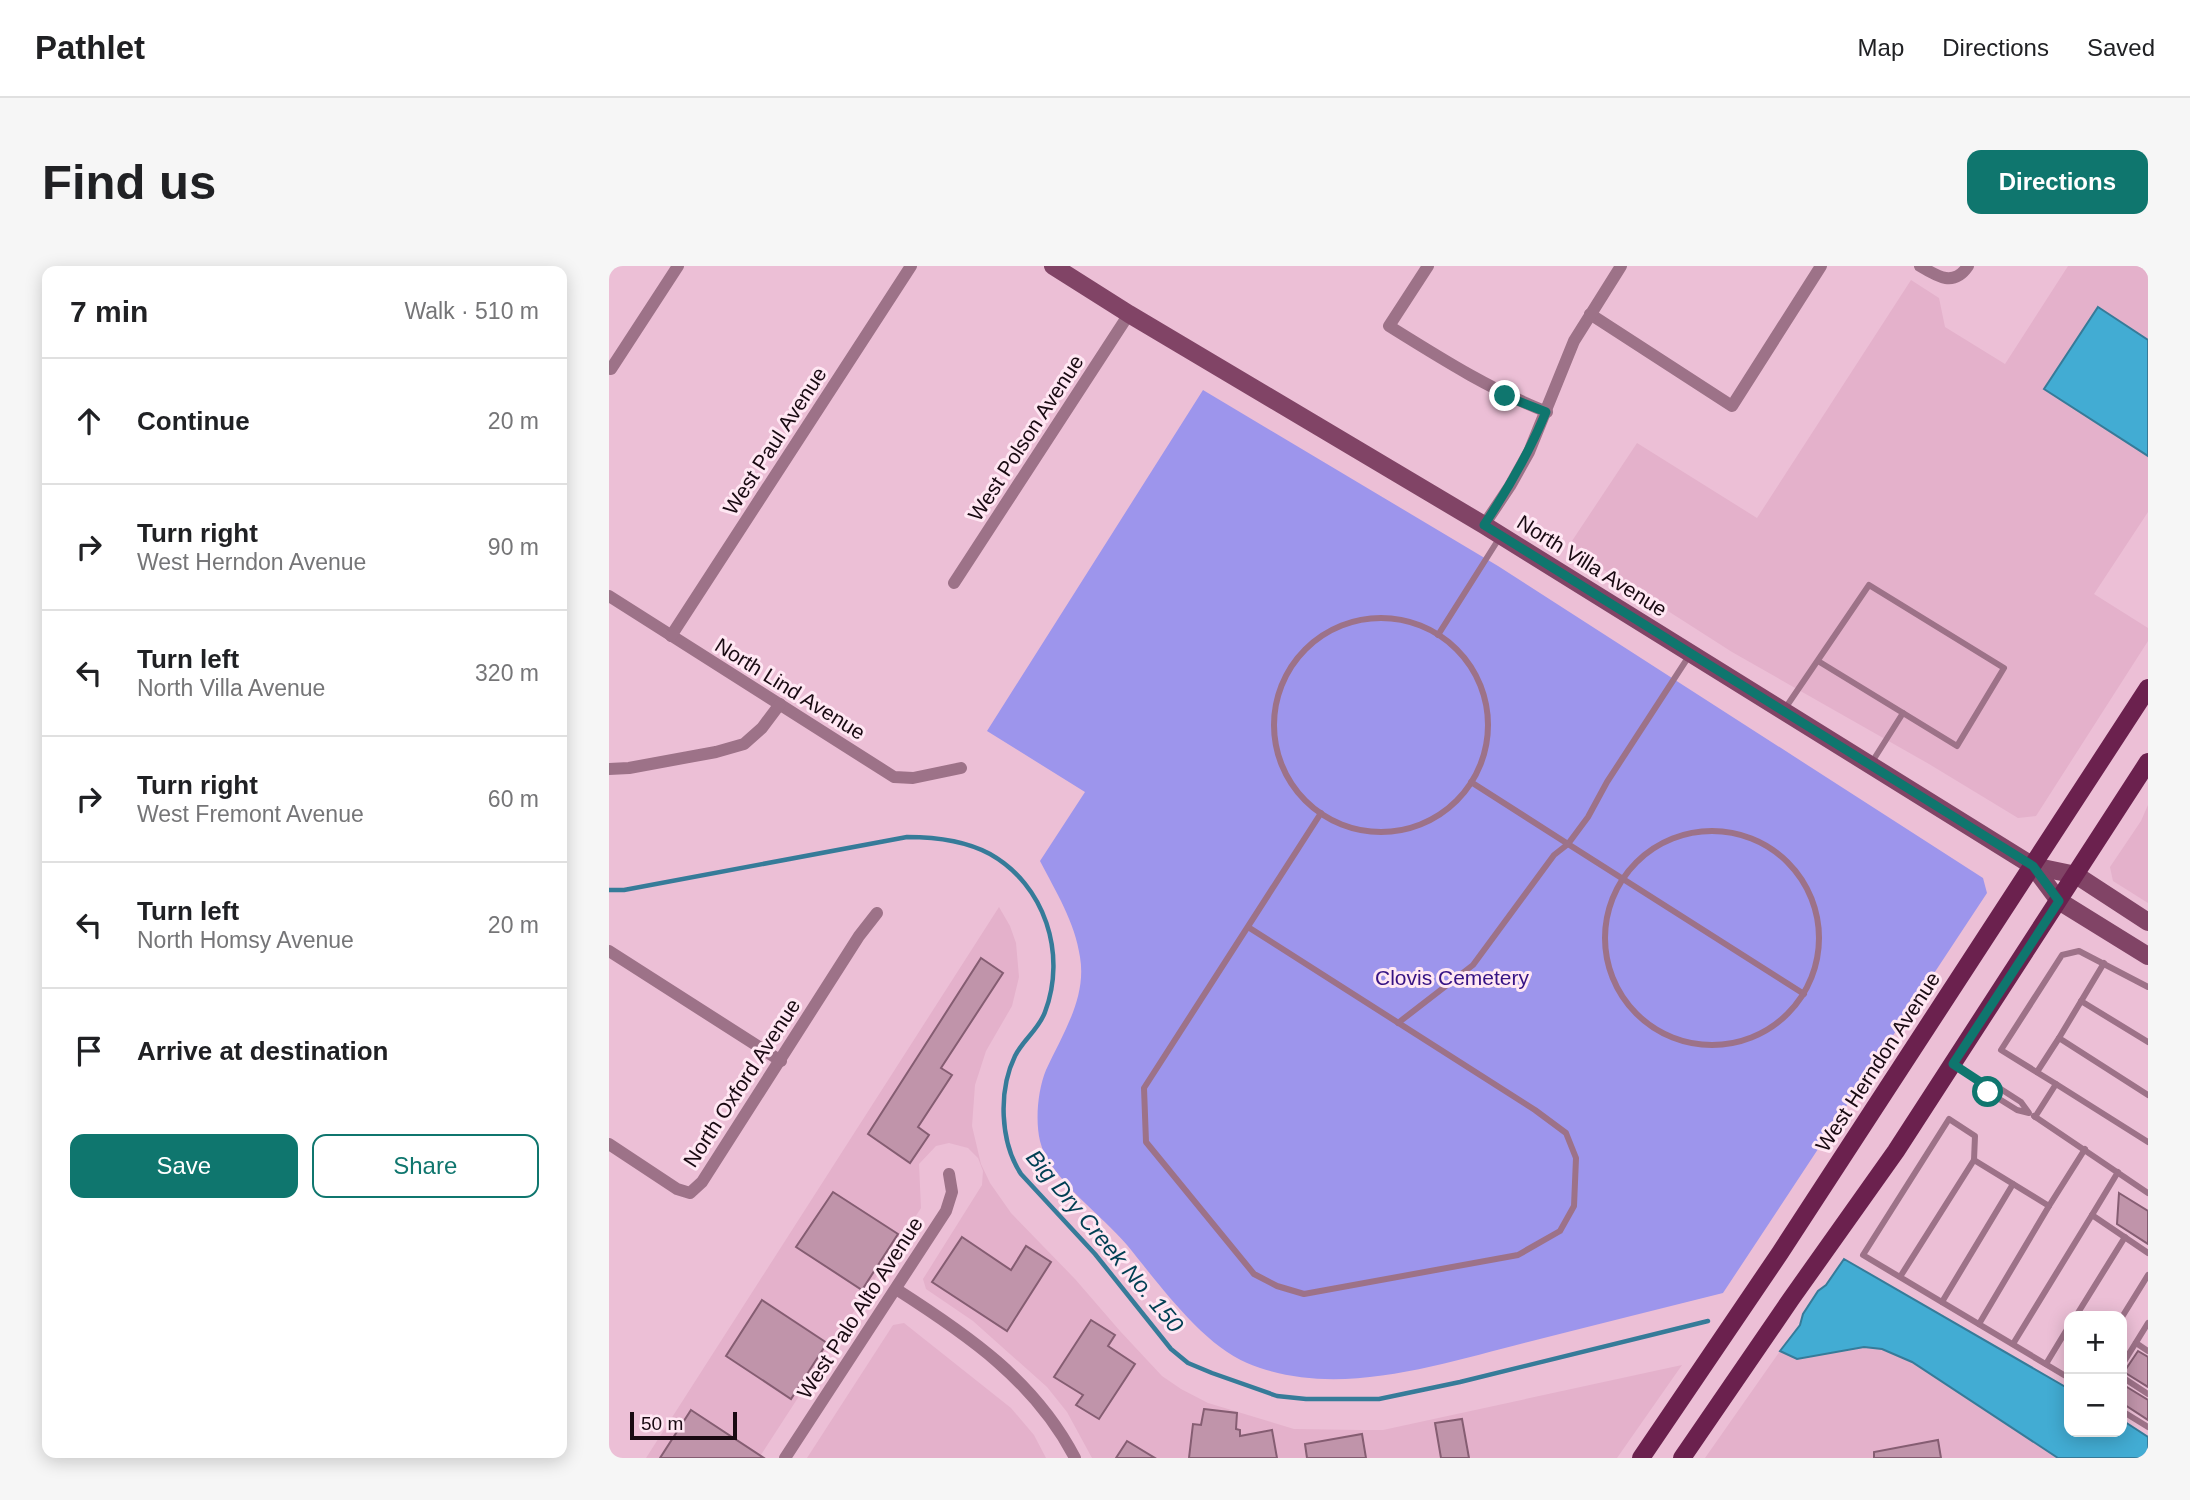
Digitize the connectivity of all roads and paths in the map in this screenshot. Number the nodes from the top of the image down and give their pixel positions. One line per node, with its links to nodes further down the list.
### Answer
1 (678, 266): 11 (street)
2 (911, 266): 18 (street, West Paul Avenue)
3 (1428, 266): 12 (street)
4 (1621, 266): 10 (street)
5 (1821, 266): 10 (street)
6 (1920, 266): 7 (street)
7 (1968, 266)
8 (1057, 267): 9 (main road, North Villa Avenue)
9 (1129, 314): 13 (main road, North Villa Avenue); 15 (street, West Polson Avenue)
10 (1590, 314): 12 (street)
11 (611, 369)
12 (1546, 412): 13 (street)
13 (1484, 525): 14 (main road, North Villa Avenue)
14 (1501, 536): 17 (lane); 19 (main road, North Villa Avenue)
15 (954, 583)
16 (609, 596): 18 (street, North Lind Avenue)
17 (1439, 635): 29 (lane); 30 (lane)
18 (671, 636): 22 (street, North Lind Avenue)
19 (1690, 654): 23 (main road, North Villa Avenue); 31 (lane)
20 (1818, 661): 23 (lane); 24 (lane); 24 (lane)
21 (2148, 688): 32 (main road, West Herndon Avenue)
22 (780, 704): 27 (street, North Lind Avenue); 28 (street)
23 (1783, 711): 26 (main road, North Villa Avenue)
24 (1903, 713): 26 (lane)
25 (2148, 762): 33 (main road)
26 (1870, 765): 32 (main road, North Villa Avenue)
27 (961, 768)
28 (609, 769)
29 (1471, 782): 30 (lane); 31 (lane)
30 (1321, 814): 38 (lane)
31 (1568, 844): 34 (lane); 45 (lane)
32 (2033, 866): 33 (main road, North Villa Avenue); 35 (main road, North Villa Avenue); 87 (main road, West Herndon Avenue)
33 (2076, 875): 35 (main road); 37 (main road, North Villa Avenue)
34 (1623, 879): 43 (lane); 43 (lane); 43 (lane)
35 (2059, 901): 40 (main road, North Villa Avenue); 49 (main road)
36 (877, 913): 48 (street, North Oxford Avenue)
37 (2148, 922)
38 (1248, 927): 45 (lane); 45 (lane)
39 (609, 951): 48 (street)
40 (2148, 957)
41 (2104, 963): 42 (lane); 44 (lane); 50 (lane)
42 (2148, 987)
43 (1804, 994)
44 (2081, 1001): 46 (lane); 47 (lane)
45 (1398, 1023)
46 (2059, 1038): 50 (lane); 52 (lane)
47 (2148, 1042)
48 (781, 1061): 55 (street, North Oxford Avenue)
49 (1953, 1064): 53 (lane); 88 (main road)
50 (2037, 1072): 51 (lane)
51 (2056, 1084): 53 (lane); 54 (lane)
52 (2148, 1095)
53 (2032, 1115): 56 (lane)
54 (2148, 1142)
55 (609, 1144)
56 (2085, 1149): 58 (lane); 62 (lane)
57 (1974, 1160): 60 (lane); 67 (lane); 67 (lane)
58 (2118, 1172): 61 (lane); 63 (lane)
59 (949, 1174): 68 (street, West Palo Alto Avenue)
60 (2013, 1184): 62 (lane); 69 (lane)
61 (2148, 1193)
62 (2049, 1206): 73 (lane)
63 (2092, 1215): 64 (lane); 76 (lane)
64 (2125, 1237): 65 (lane); 70 (lane)
65 (2148, 1253)
66 (2148, 1275): 71 (lane)
67 (1900, 1277): 69 (lane)
68 (896, 1289): 85 (street, West Palo Alto Avenue); 86 (street)
69 (1942, 1302): 73 (lane)
70 (2078, 1311)
71 (2126, 1311)
72 (2148, 1323): 75 (lane)
73 (1979, 1324): 76 (lane)
74 (2064, 1334): 79 (lane)
75 (2136, 1343): 77 (lane); 78 (lane)
76 (2013, 1344): 79 (lane)
77 (2148, 1351)
78 (2127, 1358)
79 (2046, 1364): 80 (lane)
80 (2064, 1375)
81 (2127, 1380): 82 (lane)
82 (2148, 1394)
83 (2127, 1414): 84 (lane)
84 (2148, 1427)
85 (785, 1458)
86 (1075, 1458)
87 (1641, 1458)
88 (1682, 1458)

